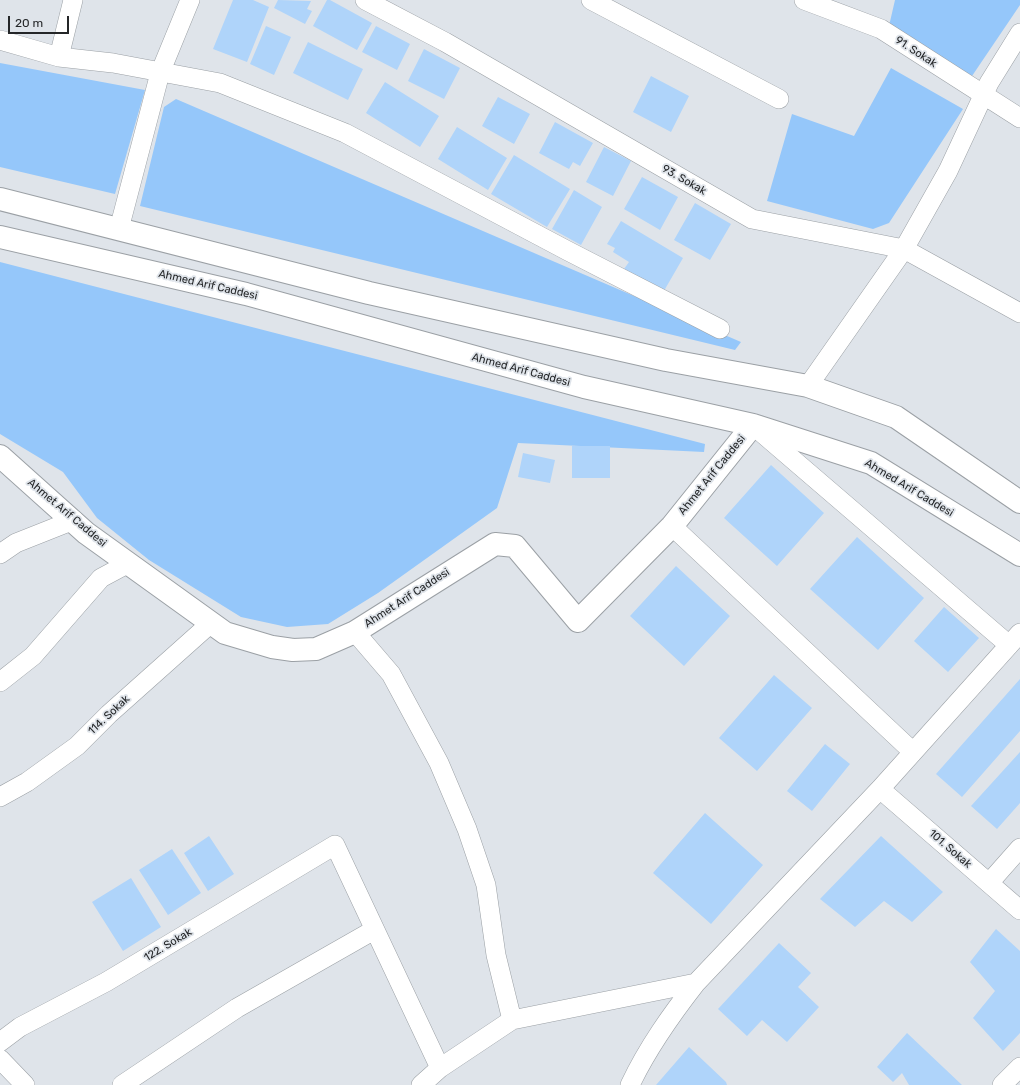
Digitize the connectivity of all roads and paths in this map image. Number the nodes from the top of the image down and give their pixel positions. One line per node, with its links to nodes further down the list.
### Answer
1 (73, 0): 8 (street)
2 (190, 0): 9 (street)
3 (365, 0): 16 (street, 93. Sokak)
4 (591, 0): 11 (street)
5 (804, 0): 10 (street, 91. Sokak)
6 (1020, 33): 10 (street)
7 (0, 40): 8 (street)
8 (59, 57): 9 (street)
9 (160, 72): 14 (street); 18 (street)
10 (983, 96): 12 (street, 91. Sokak); 16 (street)
11 (779, 99)
12 (1020, 118)
13 (0, 199): 14 (street)
14 (119, 229): 19 (street)
15 (0, 237): 20 (street, Ahmed Arif Caddesi)
16 (904, 249): 17 (street, 93. Sokak); 19 (street)
17 (1020, 312)
18 (720, 329)
19 (808, 386): 22 (street)
20 (753, 425): 24 (street, Ahmet Arif Caddesi); 26 (street, Ahmed Arif Caddesi); 30 (street)
21 (0, 456): 23 (street, Ahmet Arif Caddesi)
22 (1020, 502)
23 (74, 520): 25 (street); 27 (street, Ahmet Arif Caddesi)
24 (672, 526): 29 (street, Ahmet Arif Caddesi); 32 (street)
25 (0, 554)
26 (1020, 556)
27 (129, 563): 28 (street, Ahmet Arif Caddesi); 31 (street)
28 (211, 623): 29 (street, Ahmet Arif Caddesi); 34 (street, 114. Sokak)
29 (354, 632): 40 (street)
30 (1015, 639): 32 (street)
31 (0, 682)
32 (913, 752): 33 (street)
33 (880, 789): 36 (street, 101. Sokak); 39 (street)
34 (0, 797)
35 (1020, 848): 36 (street)
36 (989, 883): 37 (street, 101. Sokak)
37 (1020, 910)
38 (374, 930): 41 (street, 122. Sokak); 44 (street); 46 (street)
39 (696, 983): 40 (street); 48 (street)
40 (512, 1020): 44 (street)
41 (0, 1042)
42 (0, 1059): 45 (street)
43 (1020, 1067): 49 (street)
44 (440, 1068): 47 (street)
45 (25, 1085)
46 (122, 1085)
47 (420, 1085)
48 (630, 1085)
49 (1002, 1085)

